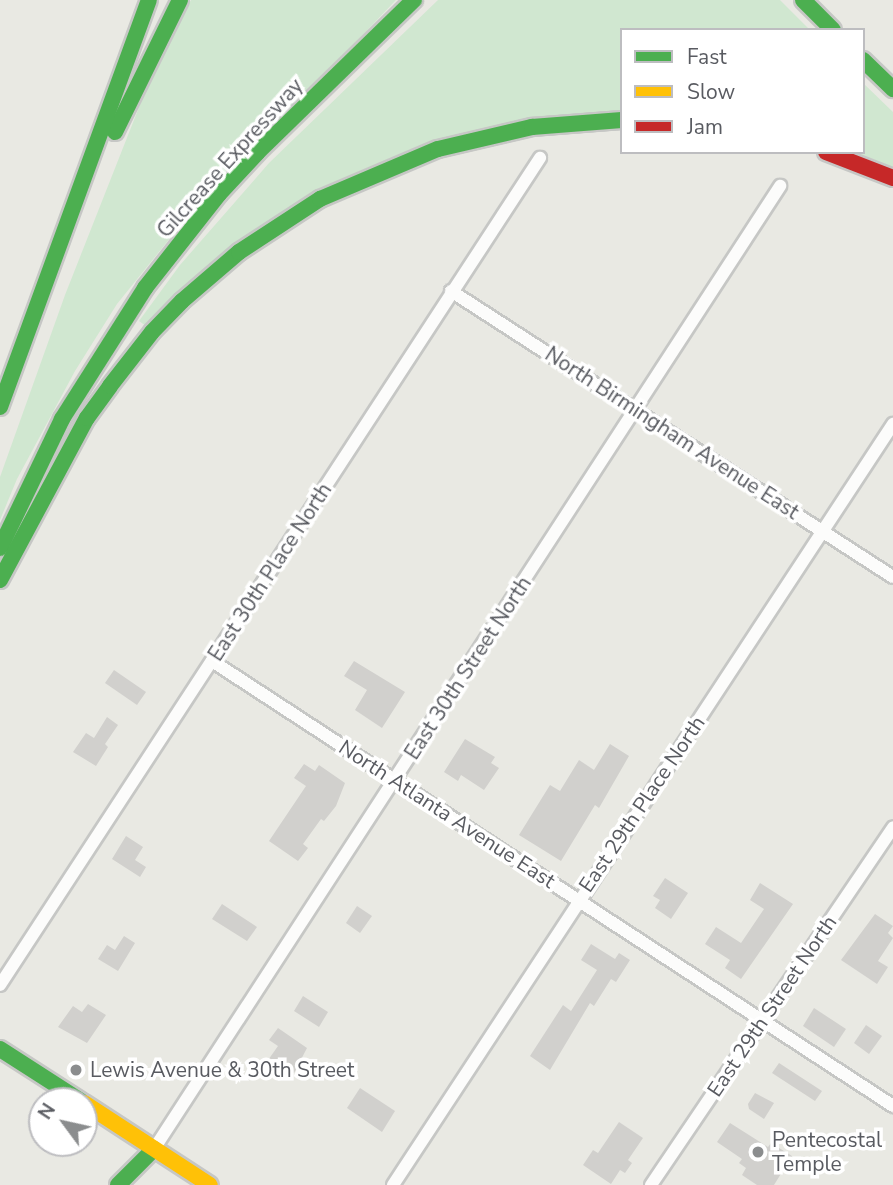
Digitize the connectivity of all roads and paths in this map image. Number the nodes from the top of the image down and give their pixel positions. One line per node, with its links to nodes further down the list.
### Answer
1 (143, 0): 14 (main road)
2 (149, 0): 14 (main road)
3 (180, 0): 17 (main road)
4 (414, 0): 23 (main road, Gilcrease Expressway)
5 (803, 0): 7 (main road)
6 (813, 0): 8 (main road)
7 (833, 28)
8 (834, 28)
9 (865, 62): 10 (main road)
10 (893, 89)
11 (620, 120): 25 (main road)
12 (831, 154): 15 (main road)
13 (540, 158): 18 (street, East 30th Place North)
14 (87, 169): 17 (main road)
15 (893, 178)
16 (780, 186): 20 (street, East 30th Street North)
17 (55, 254): 19 (main road)
18 (451, 291): 20 (street, North Birmingham Avenue East); 26 (street, East 30th Place North)
19 (0, 407)
20 (636, 412): 22 (street, North Birmingham Avenue East); 27 (street, East 30th Street North)
21 (893, 424): 22 (street, East 29th Place North)
22 (824, 530): 24 (street, North Birmingham Avenue East); 29 (street, East 29th Place North)
23 (0, 548)
24 (893, 577)
25 (0, 580)
26 (212, 661): 27 (street, North Atlanta Avenue East); 30 (street, East 30th Place North)
27 (395, 779): 29 (street, North Atlanta Avenue East); 36 (street, East 30th Street North)
28 (893, 827): 31 (street, East 29th Street North)
29 (578, 900): 31 (street, North Atlanta Avenue East); 40 (street, East 29th Place North)
30 (0, 985)
31 (763, 1020): 34 (street, North Atlanta Avenue East); 41 (street, East 29th Street North)
32 (0, 1049): 33 (main road)
33 (59, 1087)
34 (893, 1105)
35 (98, 1112): 36 (main road)
36 (154, 1149): 37 (main road); 38 (main road); 39 (main road)
37 (118, 1185)
38 (133, 1185)
39 (210, 1185)
40 (393, 1185)
41 (651, 1185)

